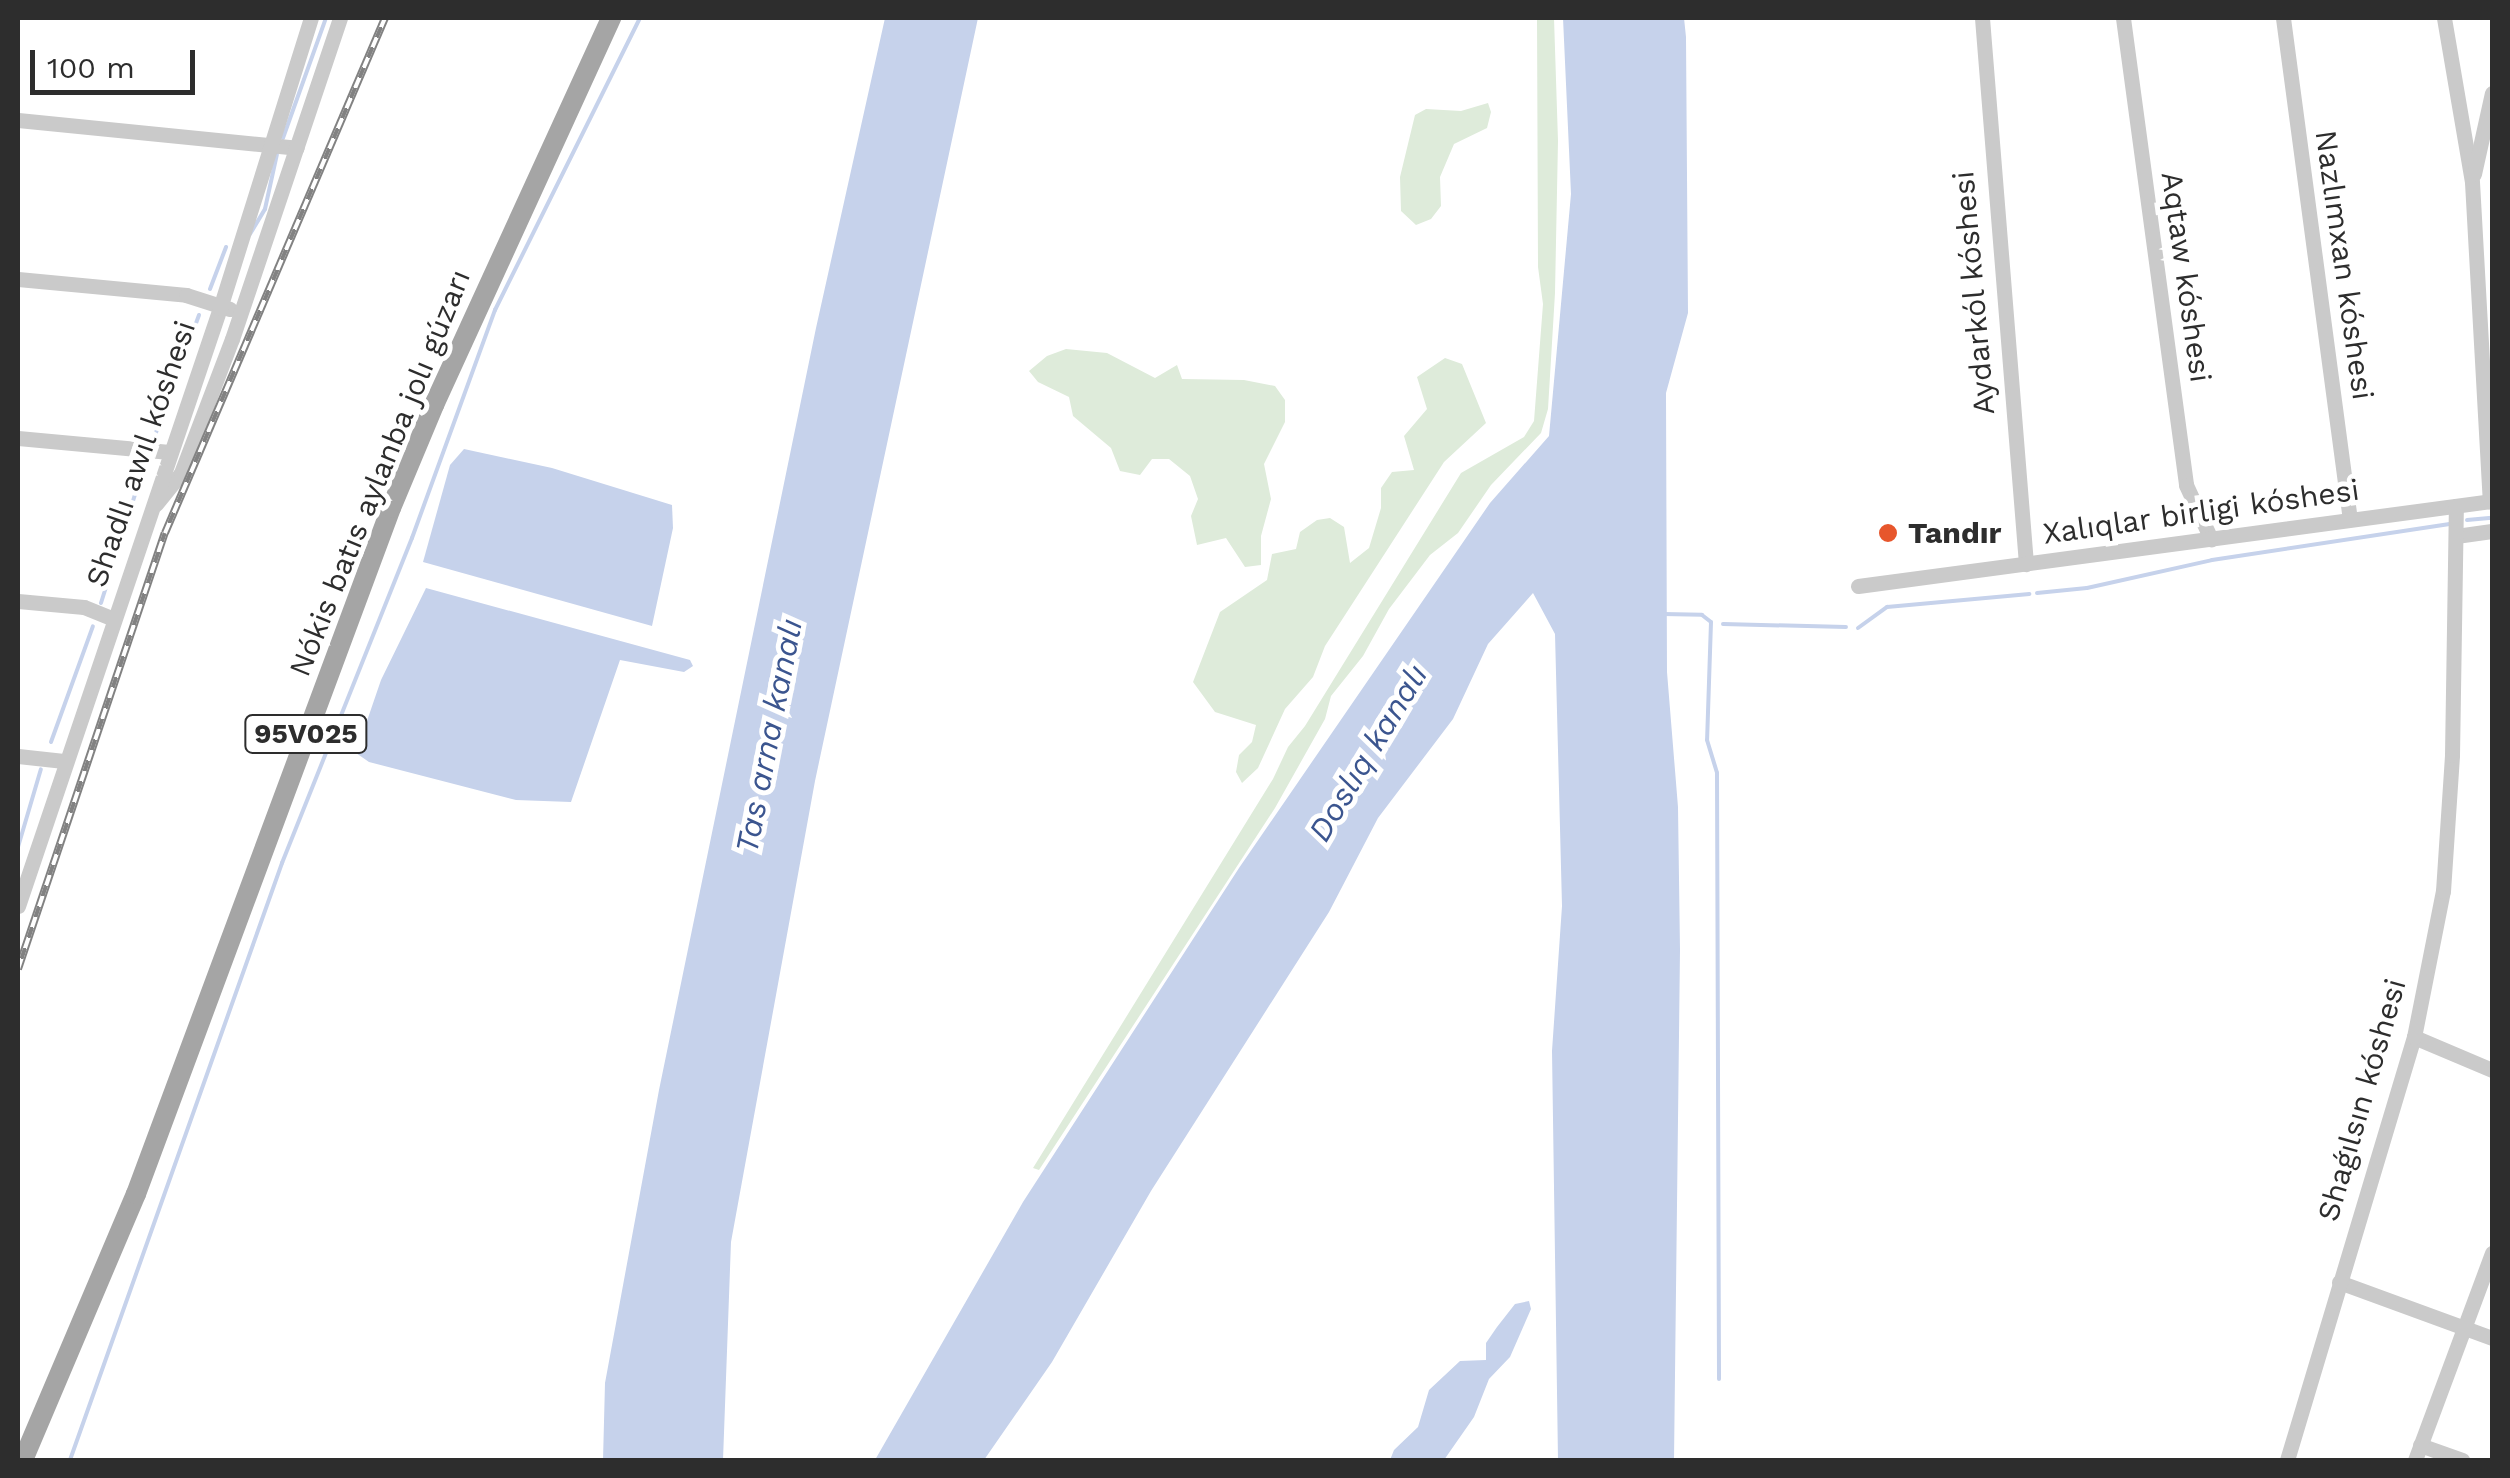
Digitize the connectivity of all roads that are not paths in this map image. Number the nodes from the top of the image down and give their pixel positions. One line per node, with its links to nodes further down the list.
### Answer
1 (311, 18): 10 (street, Shadlı awıl kóshesi)
2 (340, 18): 11 (street)
3 (612, 18): 39 (main road, Nókis batıs aylanba jolı gúzarı / 95V025)
4 (1982, 18): 25 (street, Aydarkól kóshesi)
5 (2124, 18): 24 (street, Aqtaw kóshesi)
6 (2282, 18): 21 (street, Nazlımxan kóshesi)
7 (2444, 18): 12 (street)
8 (2492, 93): 12 (street)
9 (18, 120): 10 (street)
10 (268, 142): 11 (street); 14 (street, Shadlı awıl kóshesi)
11 (297, 148): 15 (street)
12 (2472, 182): 18 (street)
13 (18, 279): 14 (street)
14 (220, 308): 15 (street); 17 (street, Shadlı awıl kóshesi)
15 (242, 310): 20 (street)
16 (18, 438): 17 (street)
17 (169, 452): 20 (street, Shadlı awıl kóshesi)
18 (2491, 501): 19 (street, Xalıqlar birligi kóshesi)
19 (2456, 506): 21 (street, Xalıqlar birligi kóshesi); 23 (street, Shaǵılsın kóshesi)
20 (150, 511): 28 (street, Shadlı awıl kóshesi)
21 (2350, 520): 24 (street, Xalıqlar birligi kóshesi)
22 (2492, 531): 23 (street)
23 (2456, 536): 32 (street, Shaǵılsın kóshesi)
24 (2211, 539): 25 (street, Xalıqlar birligi kóshesi)
25 (2026, 564): 26 (street, Xalıqlar birligi kóshesi)
26 (1858, 586)
27 (18, 600): 28 (street)
28 (114, 619): 30 (street, Shadlı awıl kóshesi)
29 (18, 756): 30 (street)
30 (64, 761): 31 (street, Shadlı awıl kóshesi)
31 (18, 906)
32 (2414, 1037): 33 (street); 35 (street, Shaǵılsın kóshesi)
33 (2492, 1070)
34 (2492, 1253): 36 (street)
35 (2338, 1282): 36 (street); 40 (street, Shaǵılsın kóshesi)
36 (2464, 1328): 37 (street); 38 (street)
37 (2492, 1338)
38 (2418, 1453): 41 (street)
39 (23, 1460)
40 (2287, 1460)
41 (2462, 1460)

